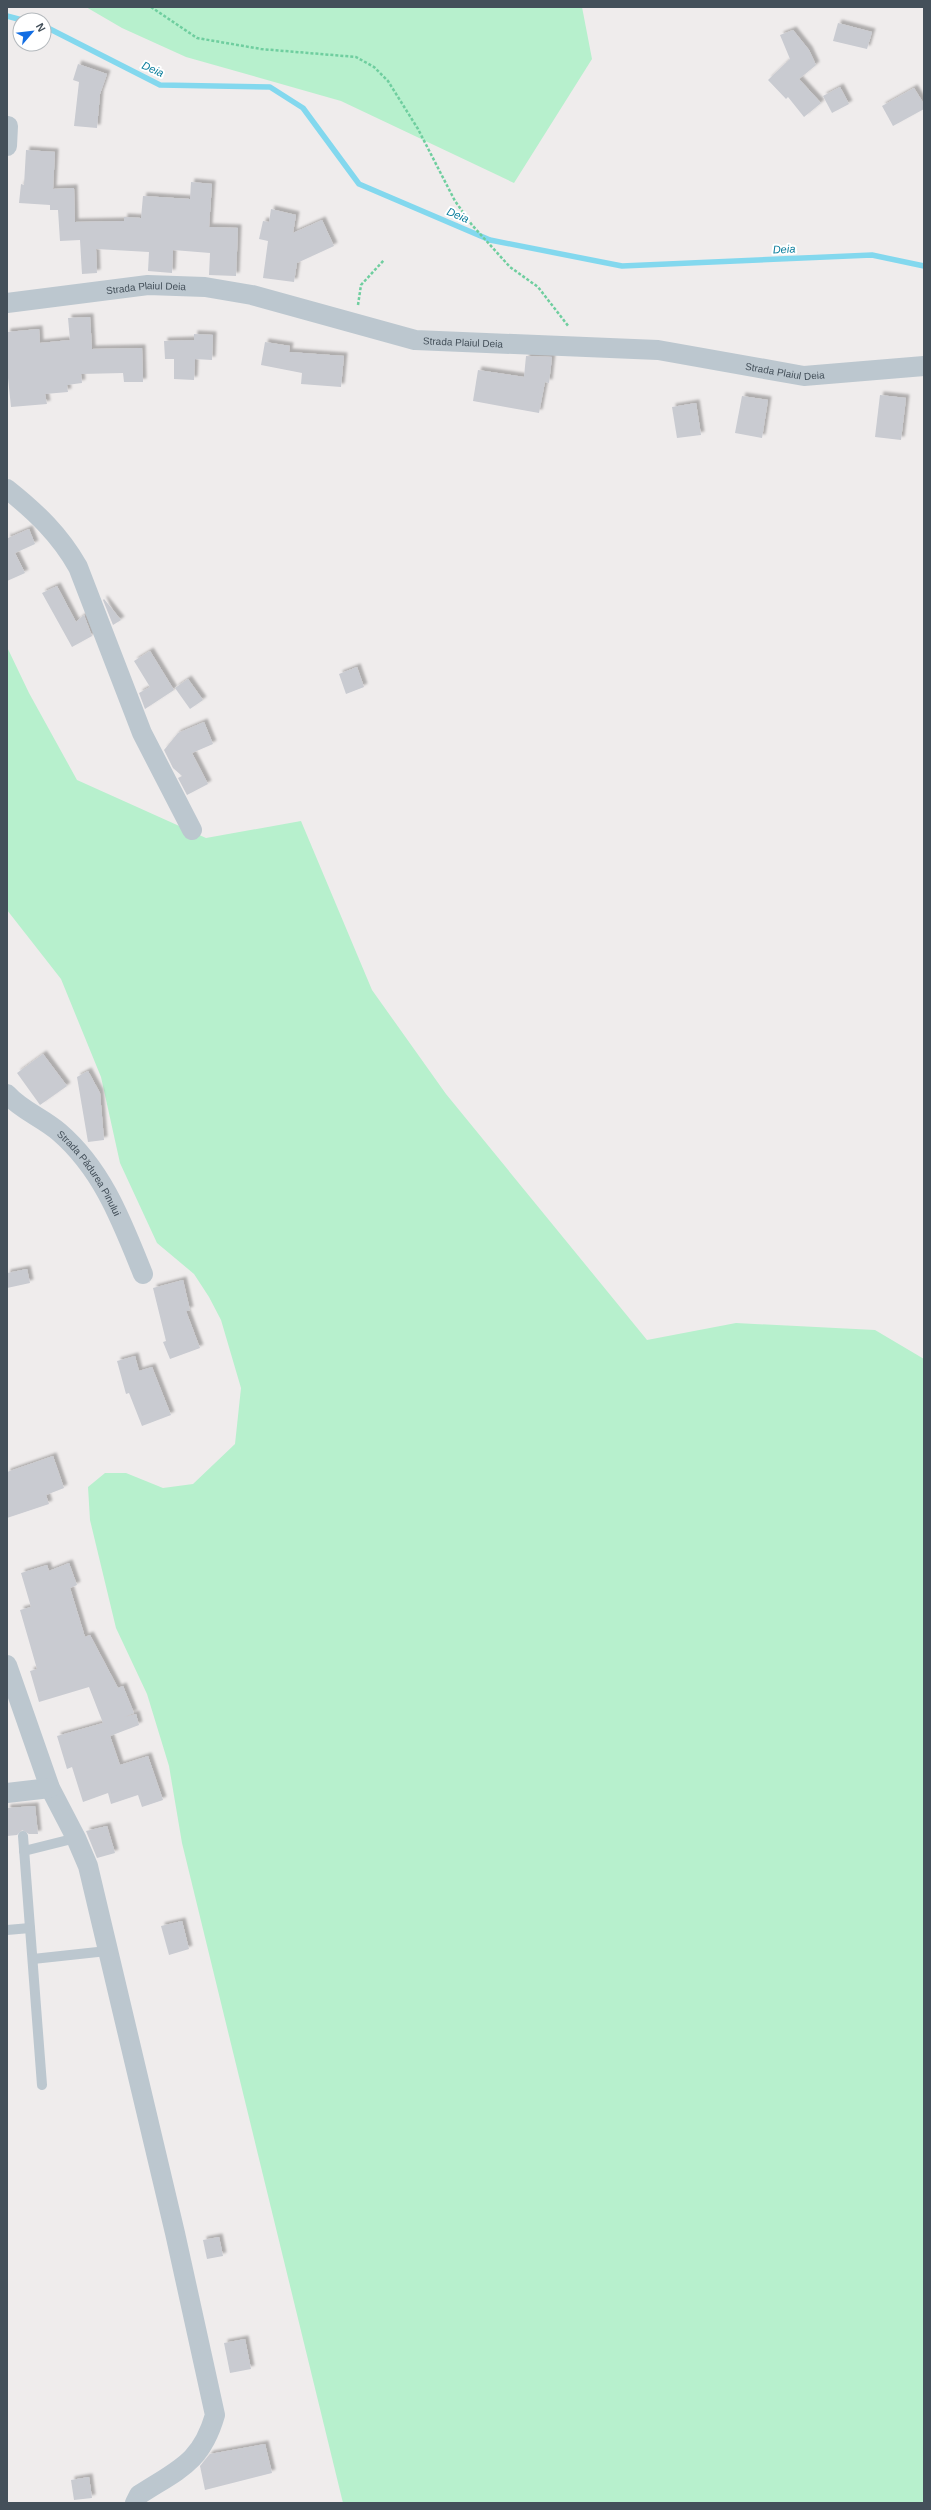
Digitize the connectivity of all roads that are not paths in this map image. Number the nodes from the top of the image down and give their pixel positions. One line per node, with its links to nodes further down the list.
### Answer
1 (8, 126): 2 (street)
2 (7, 146)
3 (7, 302): 4 (street, Strada Plaiul Deia)
4 (924, 366)
5 (7, 489): 6 (street)
6 (192, 830)
7 (7, 1094): 8 (street, Strada Pădurea Pinului)
8 (143, 1274)
9 (9, 1680): 10 (street)
10 (50, 1788): 11 (street); 13 (street)
11 (7, 1793)
12 (23, 1836): 14 (lane)
13 (76, 1838): 14 (lane); 17 (street)
14 (24, 1851): 15 (lane)
15 (30, 1928): 16 (lane); 18 (lane)
16 (7, 1930)
17 (107, 1951): 18 (lane); 20 (street)
18 (33, 1959): 19 (lane)
19 (42, 2085)
20 (134, 2503)

